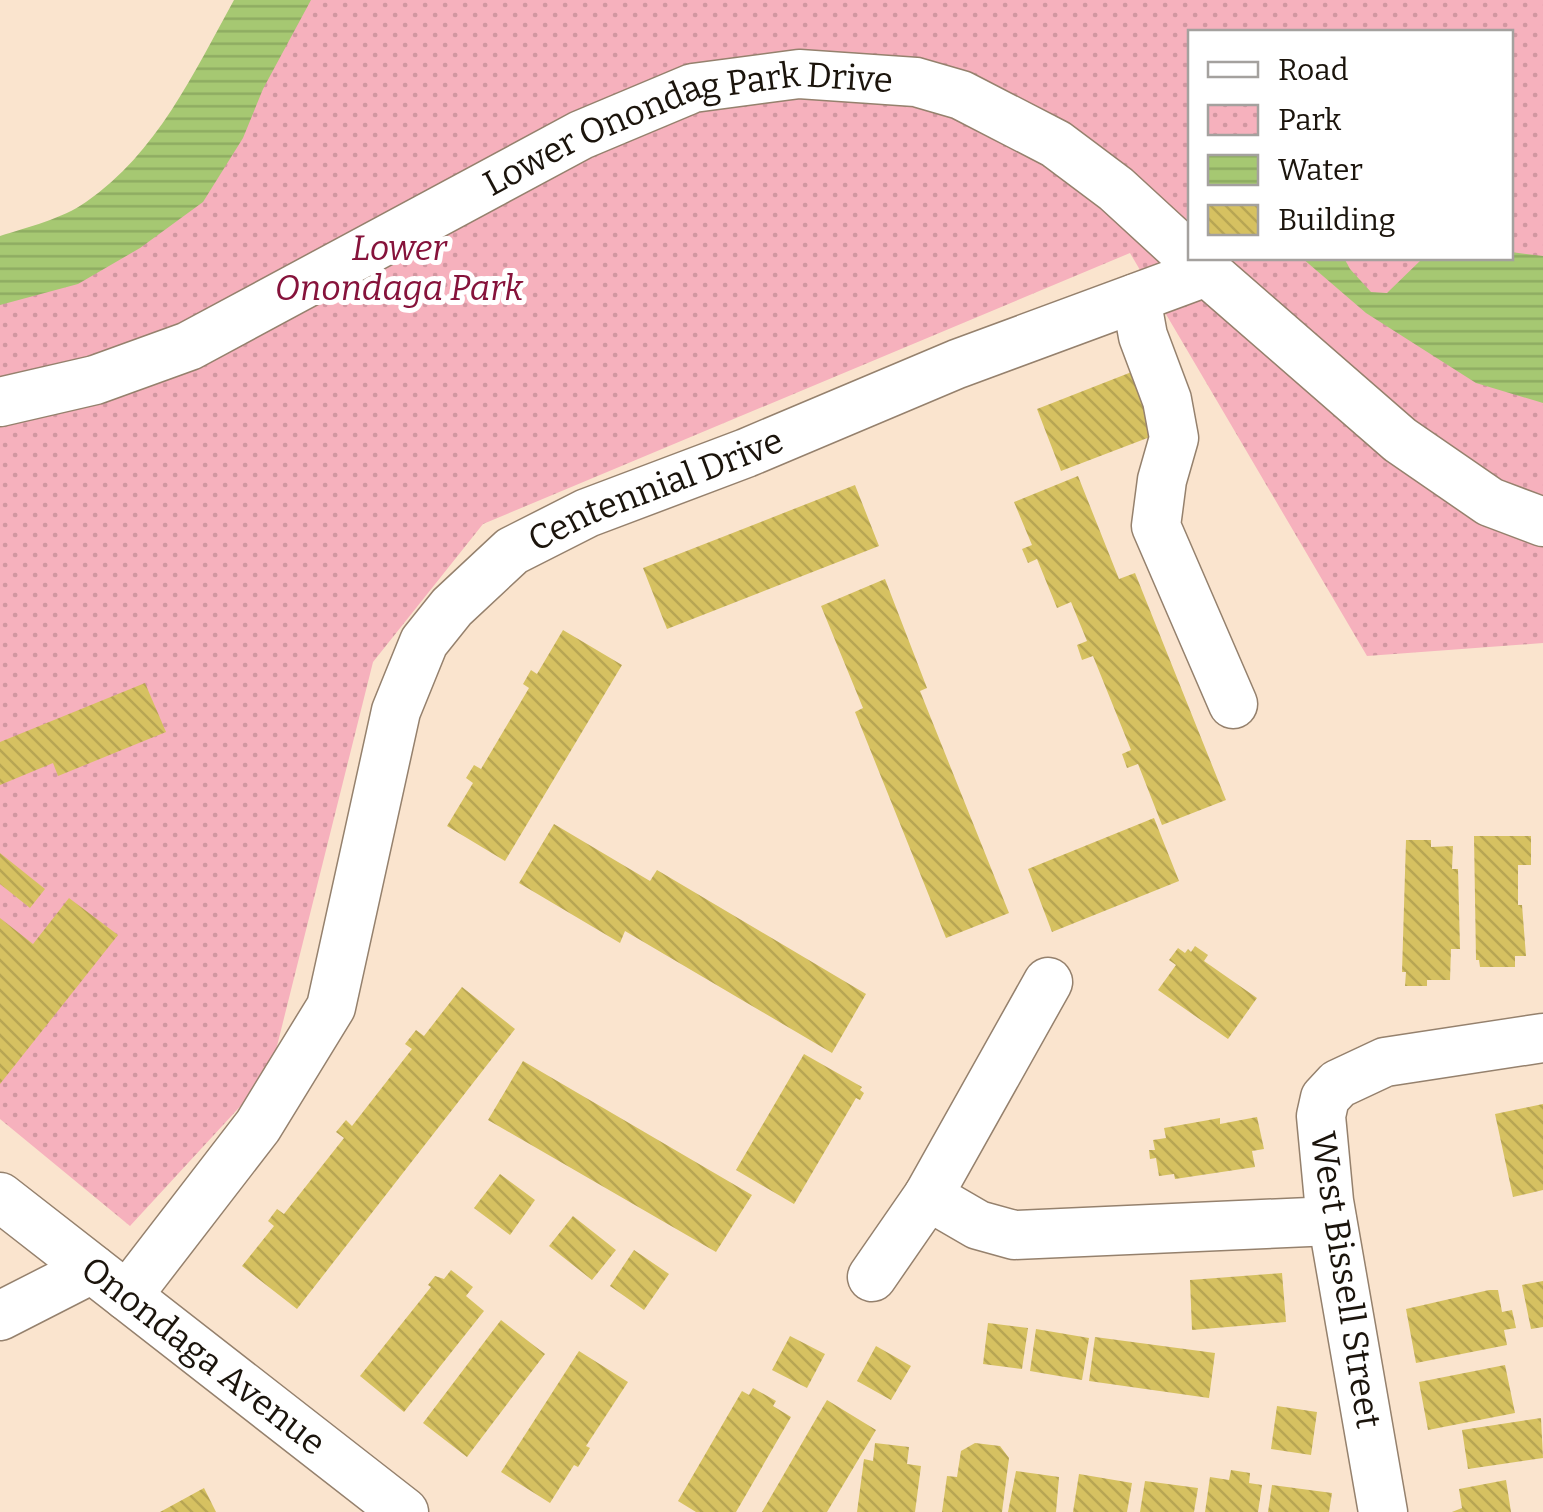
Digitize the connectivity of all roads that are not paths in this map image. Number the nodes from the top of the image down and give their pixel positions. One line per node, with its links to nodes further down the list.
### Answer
1 (1188, 255): 4 (street, Lower Onondag Park Drive)
2 (1196, 262): 3 (street, Centennial Drive); 5 (street)
3 (1136, 298): 6 (street); 13 (street, Centennial Drive)
4 (0, 402)
5 (1543, 522)
6 (1233, 704)
7 (1048, 982): 9 (street)
8 (1543, 1038): 11 (street, West Bissell Street)
9 (928, 1196): 11 (street); 12 (street)
10 (0, 1197): 13 (street, Onondaga Avenue)
11 (1332, 1221): 16 (street, West Bissell Street)
12 (872, 1277)
13 (110, 1282): 14 (street); 15 (street, Onondaga Avenue)
14 (0, 1316)
15 (404, 1512)
16 (1383, 1512)

